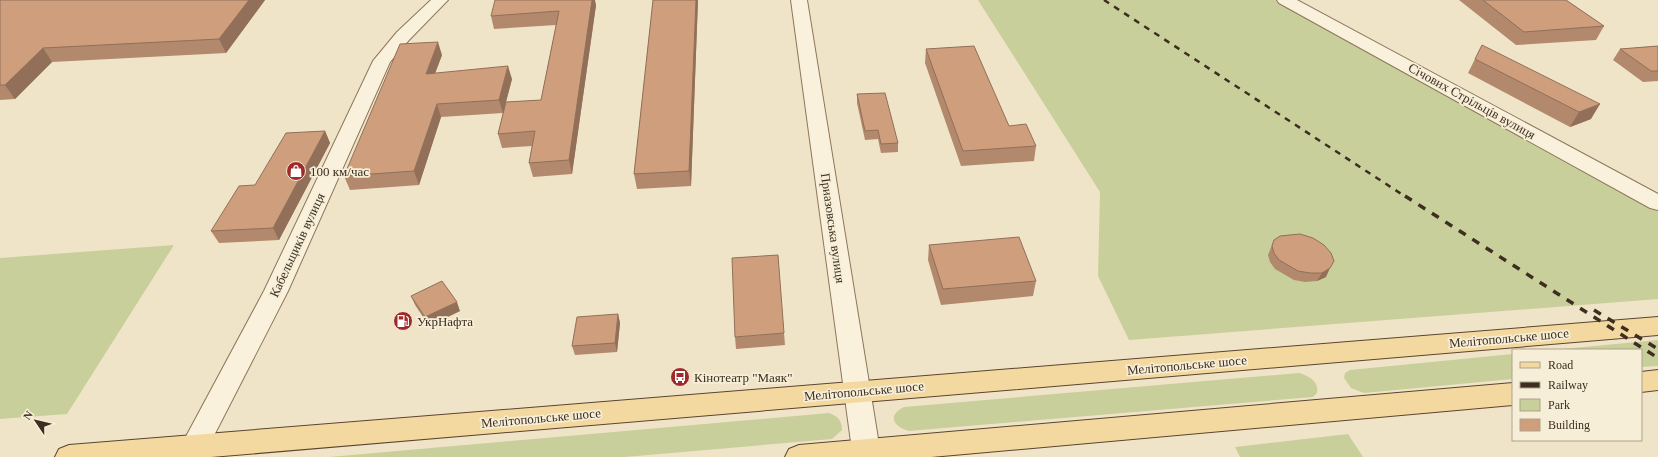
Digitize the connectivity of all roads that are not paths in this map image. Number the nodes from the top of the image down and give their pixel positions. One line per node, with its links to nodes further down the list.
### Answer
1 (440, 0): 10 (street, Кабельщиків вулиця)
2 (799, 0): 8 (street, Приазовська вулиця)
3 (1285, 0): 4 (street, Січових Стрільців вулиця)
4 (1658, 203)
5 (1658, 326): 8 (main road, Мелітопольське шосе)
6 (1658, 380): 7 (main road)
7 (1642, 382)
8 (857, 392): 10 (main road, Мелітопольське шосе); 11 (street, Приазовська вулиця)
9 (1512, 394): 11 (main road)
10 (192, 452): 12 (main road, Мелітопольське шосе)
11 (867, 454): 13 (main road)
12 (69, 457)
13 (799, 457)

